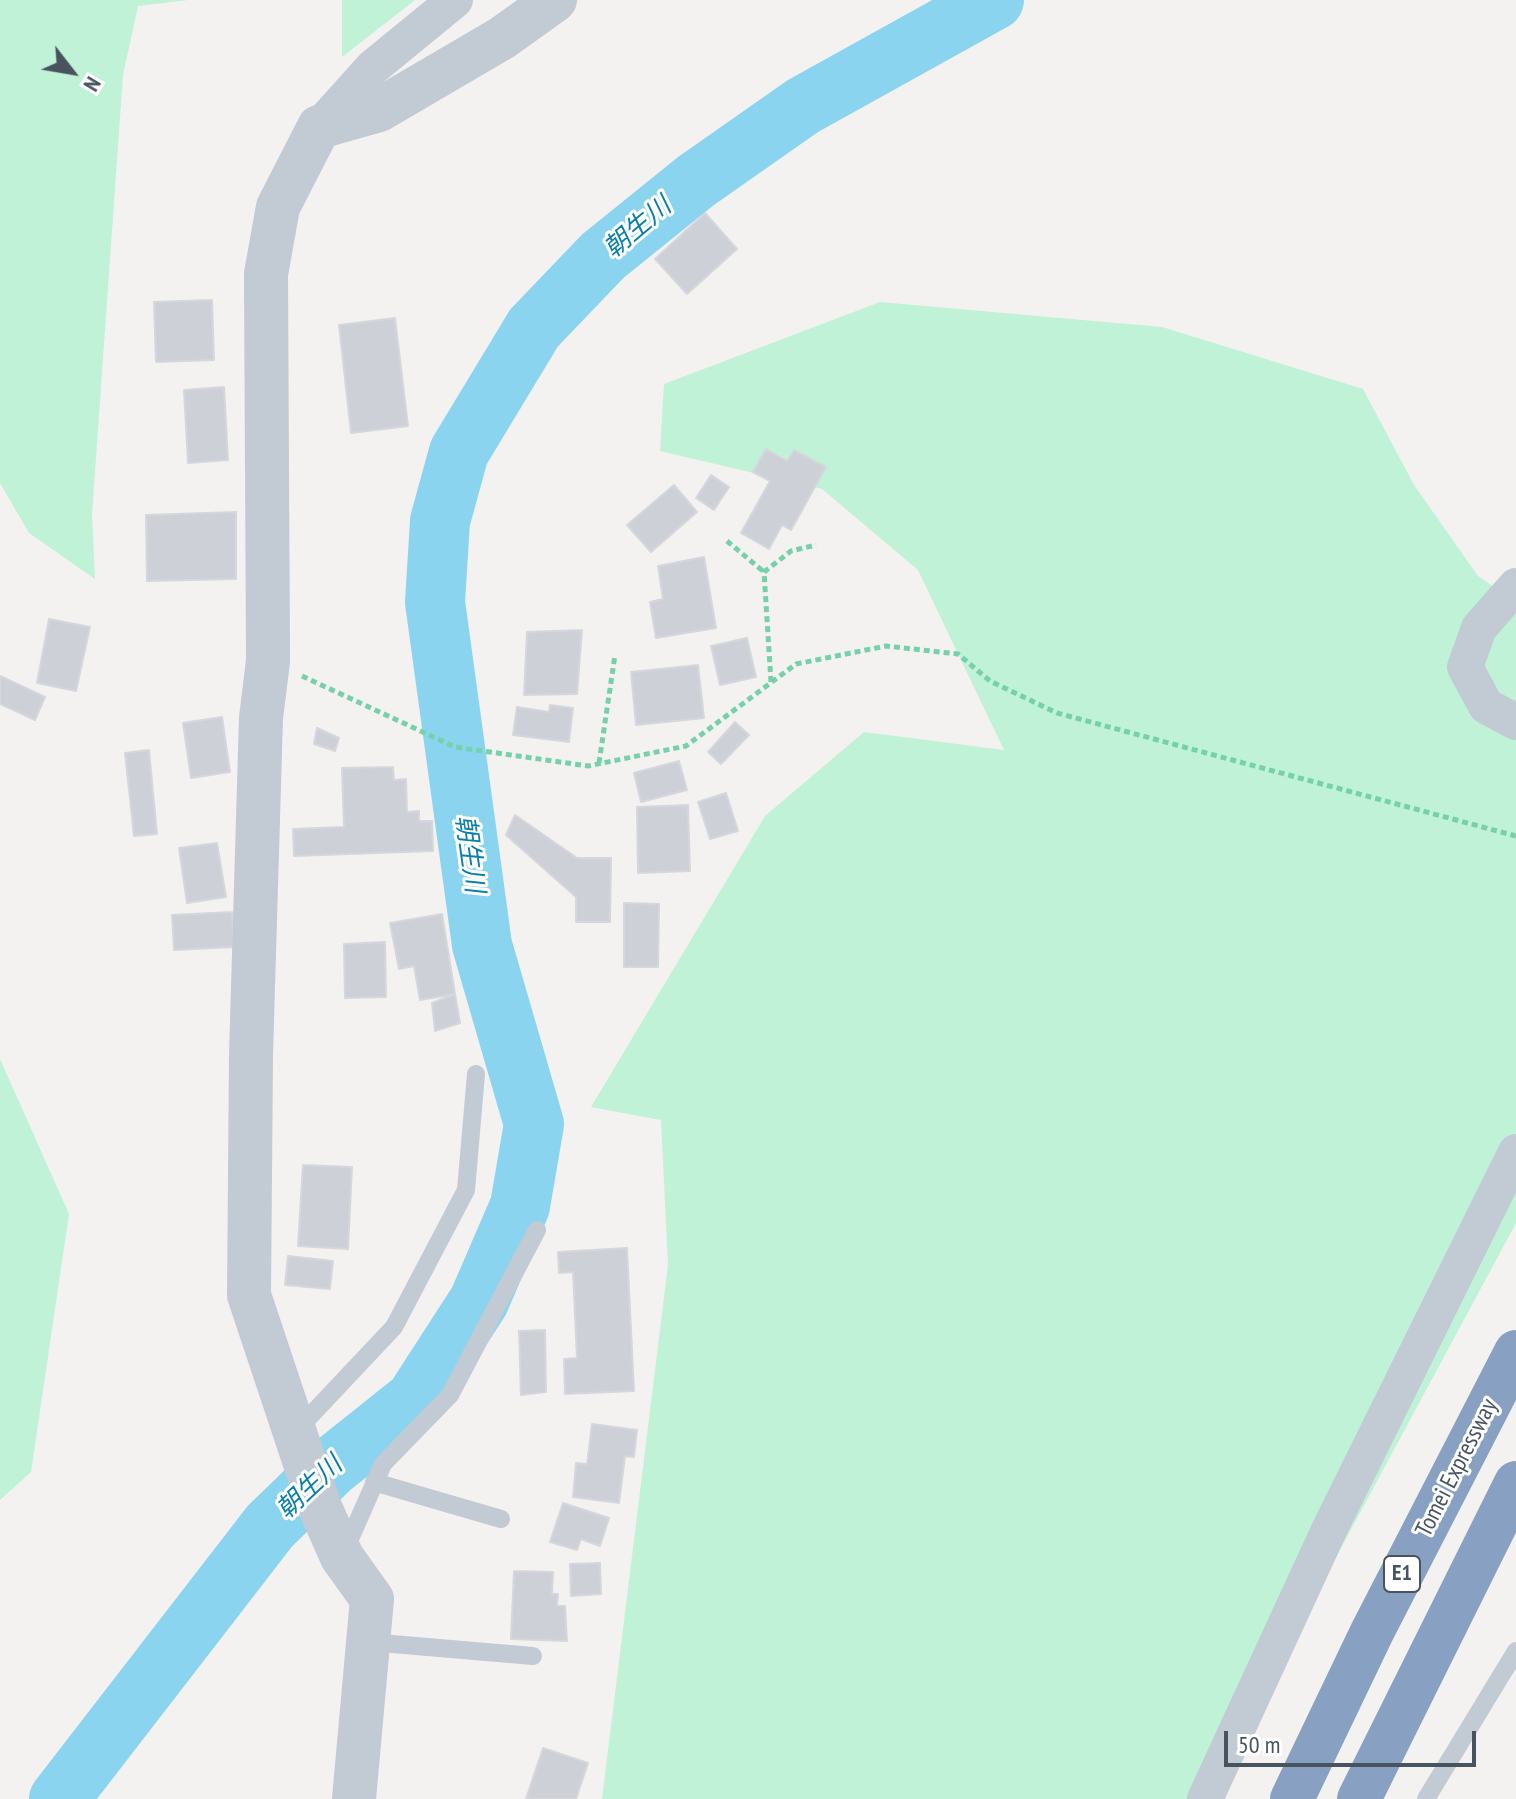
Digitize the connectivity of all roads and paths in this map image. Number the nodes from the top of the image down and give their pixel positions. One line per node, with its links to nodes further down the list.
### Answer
1 (455, 0): 3 (street)
2 (555, 0): 3 (street)
3 (319, 127): 9 (street)
4 (727, 541): 6 (path)
5 (816, 545): 6 (path)
6 (764, 572): 10 (path)
7 (1516, 586): 11 (street)
8 (615, 655): 12 (path)
9 (268, 661): 12 (path); 18 (street)
10 (771, 682): 12 (path); 13 (path)
11 (1516, 722)
12 (599, 763)
13 (1516, 836)
14 (476, 1074): 18 (lane)
15 (1516, 1152): 27 (street)
16 (537, 1230): 19 (lane)
17 (1516, 1352): 28 (highway, Tomei Expressway / E1)
18 (293, 1434): 22 (street)
19 (374, 1482): 21 (lane); 22 (lane)
20 (1516, 1483): 29 (highway, E1)
21 (501, 1519)
22 (342, 1557): 23 (street)
23 (370, 1620): 25 (lane); 26 (street)
24 (1516, 1651): 30 (lane)
25 (533, 1656)
26 (354, 1799)
27 (1205, 1799)
28 (1292, 1799)
29 (1359, 1799)
30 (1426, 1799)

